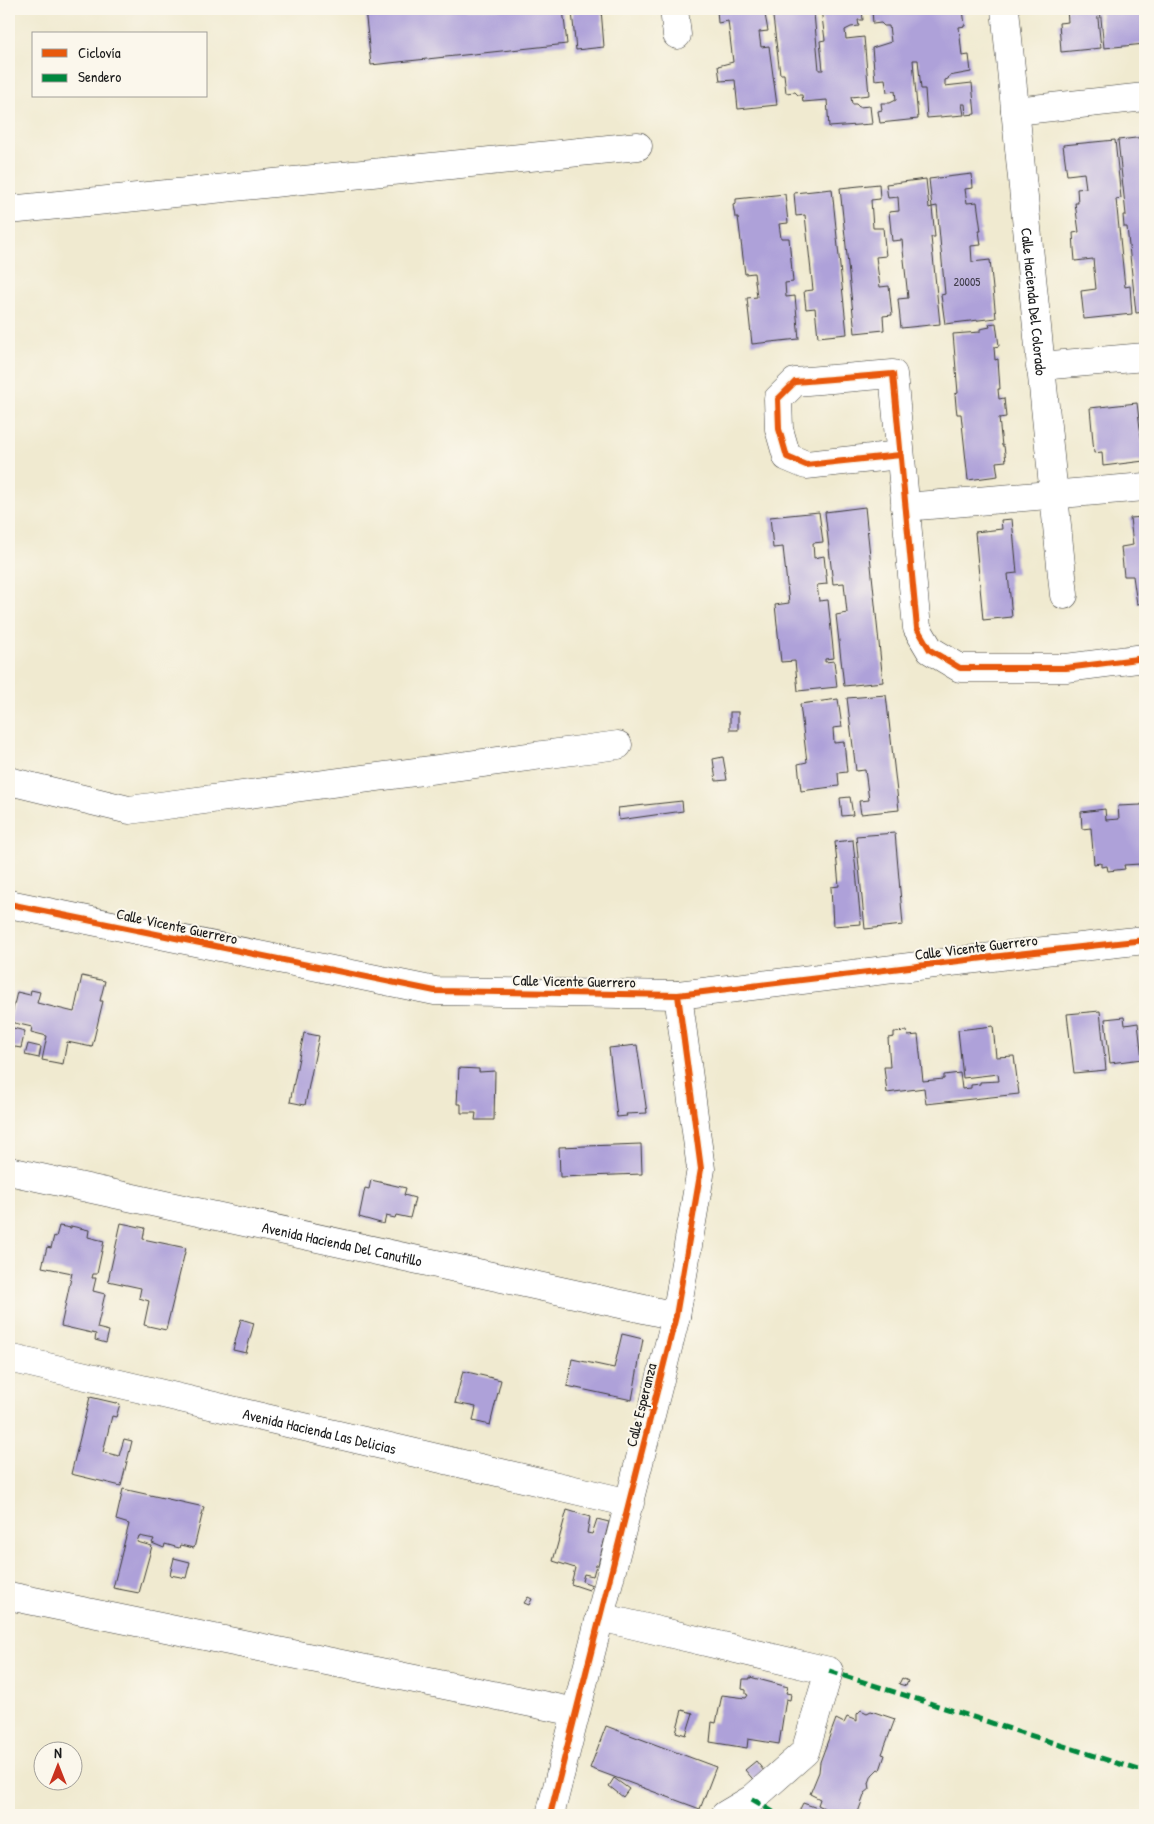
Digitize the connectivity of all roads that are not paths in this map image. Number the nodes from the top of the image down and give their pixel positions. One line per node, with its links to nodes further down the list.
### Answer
1 (674, 9): 3 (street)
2 (1005, 9): 5 (street, Calle Hacienda Del Colorado)
3 (677, 35)
4 (1145, 97): 5 (street)
5 (1015, 111): 9 (street, Calle Hacienda Del Colorado)
6 (638, 146): 7 (street)
7 (9, 210)
8 (1145, 357): 9 (street)
9 (1040, 366): 12 (street, Calle Hacienda Del Colorado)
10 (900, 455): 10 (street); 13 (street)
11 (1145, 487): 12 (street)
12 (1053, 494): 13 (street); 14 (street, Calle Hacienda Del Colorado)
13 (905, 507): 15 (street)
14 (1064, 594)
15 (1145, 658)
16 (618, 745): 17 (street)
17 (9, 781)
18 (9, 904): 20 (street, Calle Vicente Guerrero)
19 (1145, 940): 20 (street, Calle Vicente Guerrero)
20 (678, 995): 22 (street, Calle Esperanza)
21 (9, 1171): 22 (street, Avenida Hacienda Del Canutillo)
22 (676, 1316): 24 (street, Calle Esperanza)
23 (9, 1358): 24 (street, Avenida Hacienda Las Delicias)
24 (630, 1503): 26 (street, Calle Esperanza)
25 (9, 1596): 27 (street)
26 (600, 1617): 27 (street, Calle Esperanza); 29 (street)
27 (576, 1712): 28 (street, Calle Esperanza)
28 (550, 1815)
29 (725, 1815)

